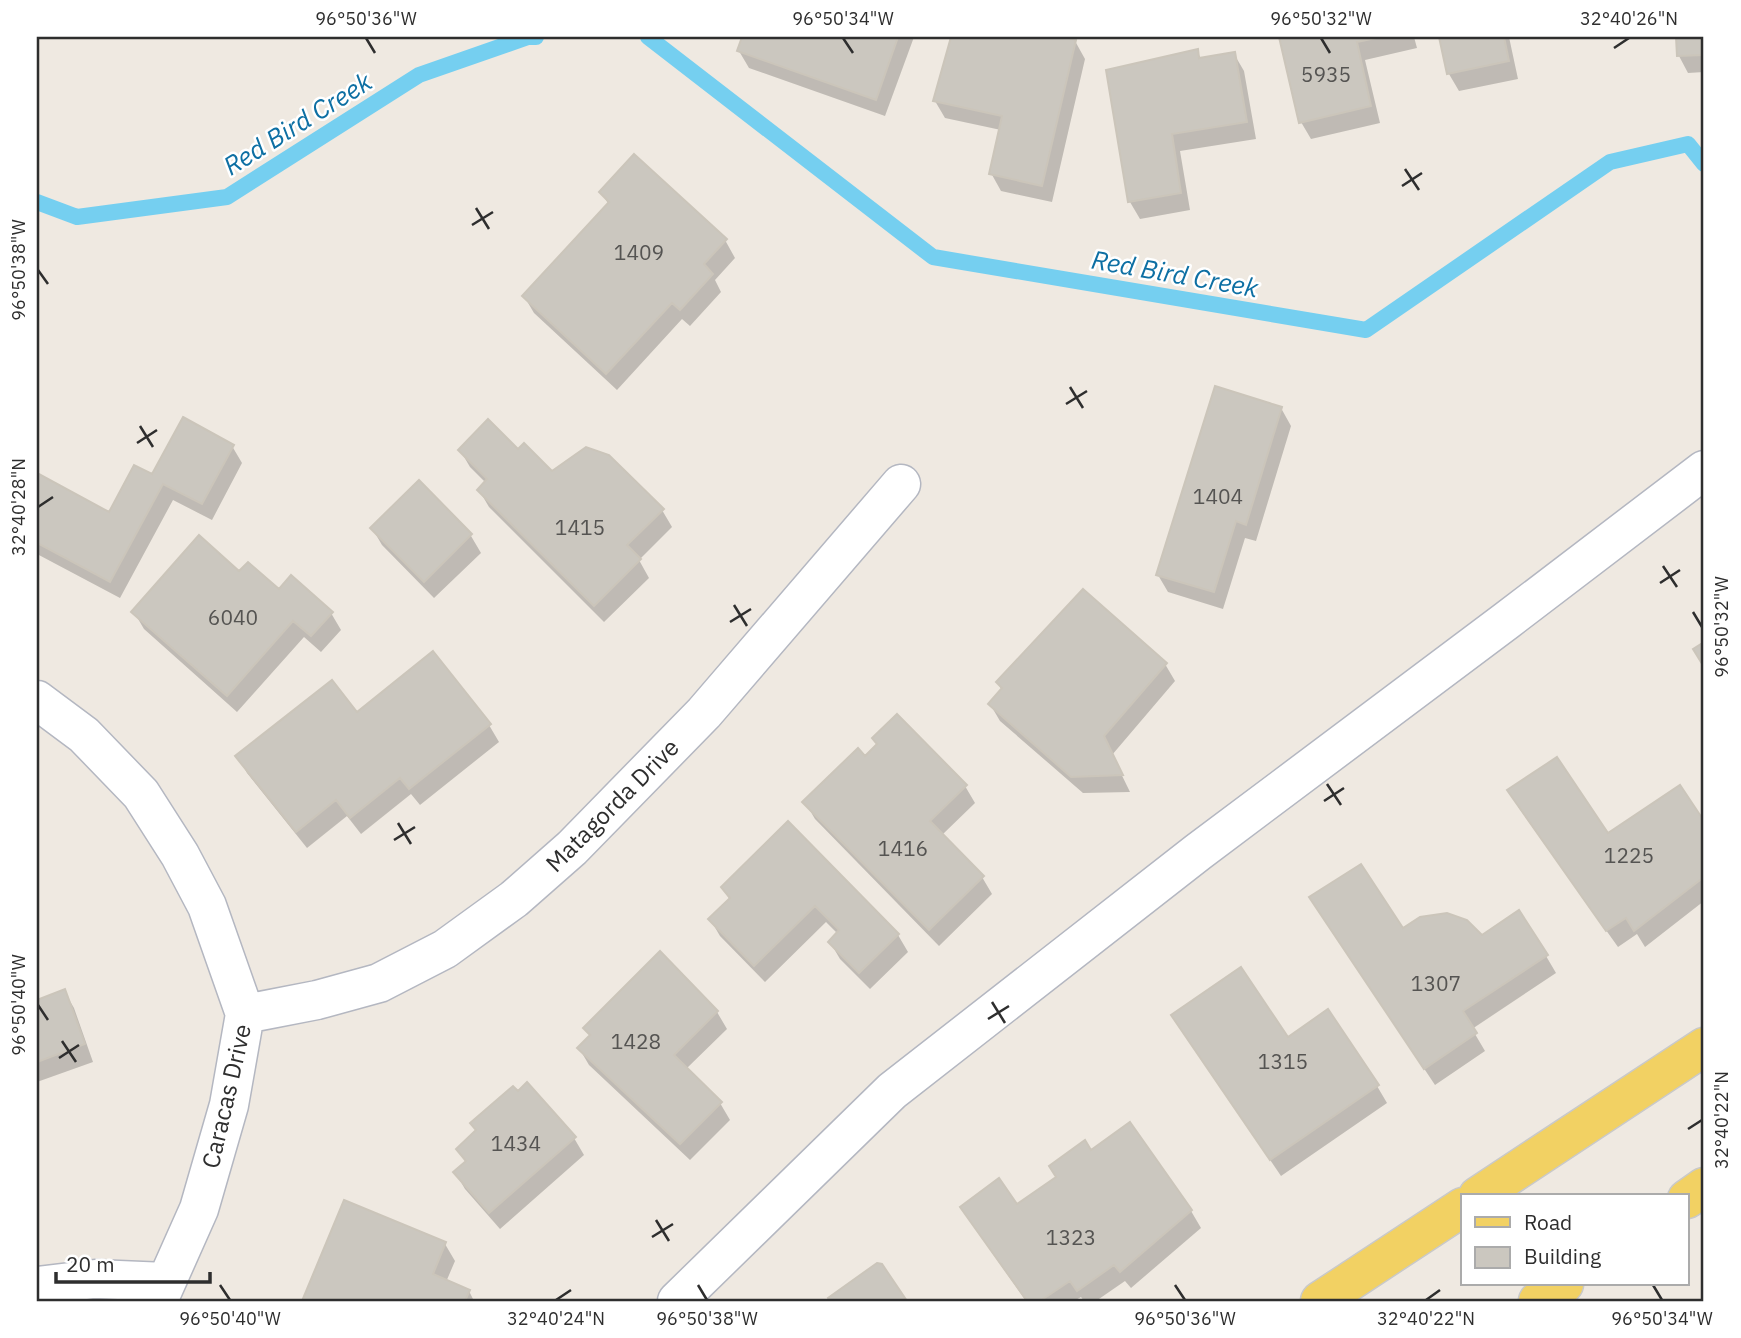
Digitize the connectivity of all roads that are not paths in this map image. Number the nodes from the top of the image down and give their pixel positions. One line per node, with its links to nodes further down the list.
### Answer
1 (1704, 470): 13 (street)
2 (901, 484): 4 (street, Matagorda Drive)
3 (37, 700): 4 (street, Caracas Drive)
4 (245, 1014): 12 (street, Caracas Drive)
5 (1704, 1047): 7 (main road)
6 (1704, 1187): 8 (main road)
7 (1481, 1194)
8 (1688, 1198)
9 (1461, 1208): 14 (main road)
10 (37, 1286): 12 (street)
11 (1561, 1286): 15 (main road)
12 (162, 1292)
13 (677, 1301)
14 (1320, 1301)
15 (1538, 1301)

